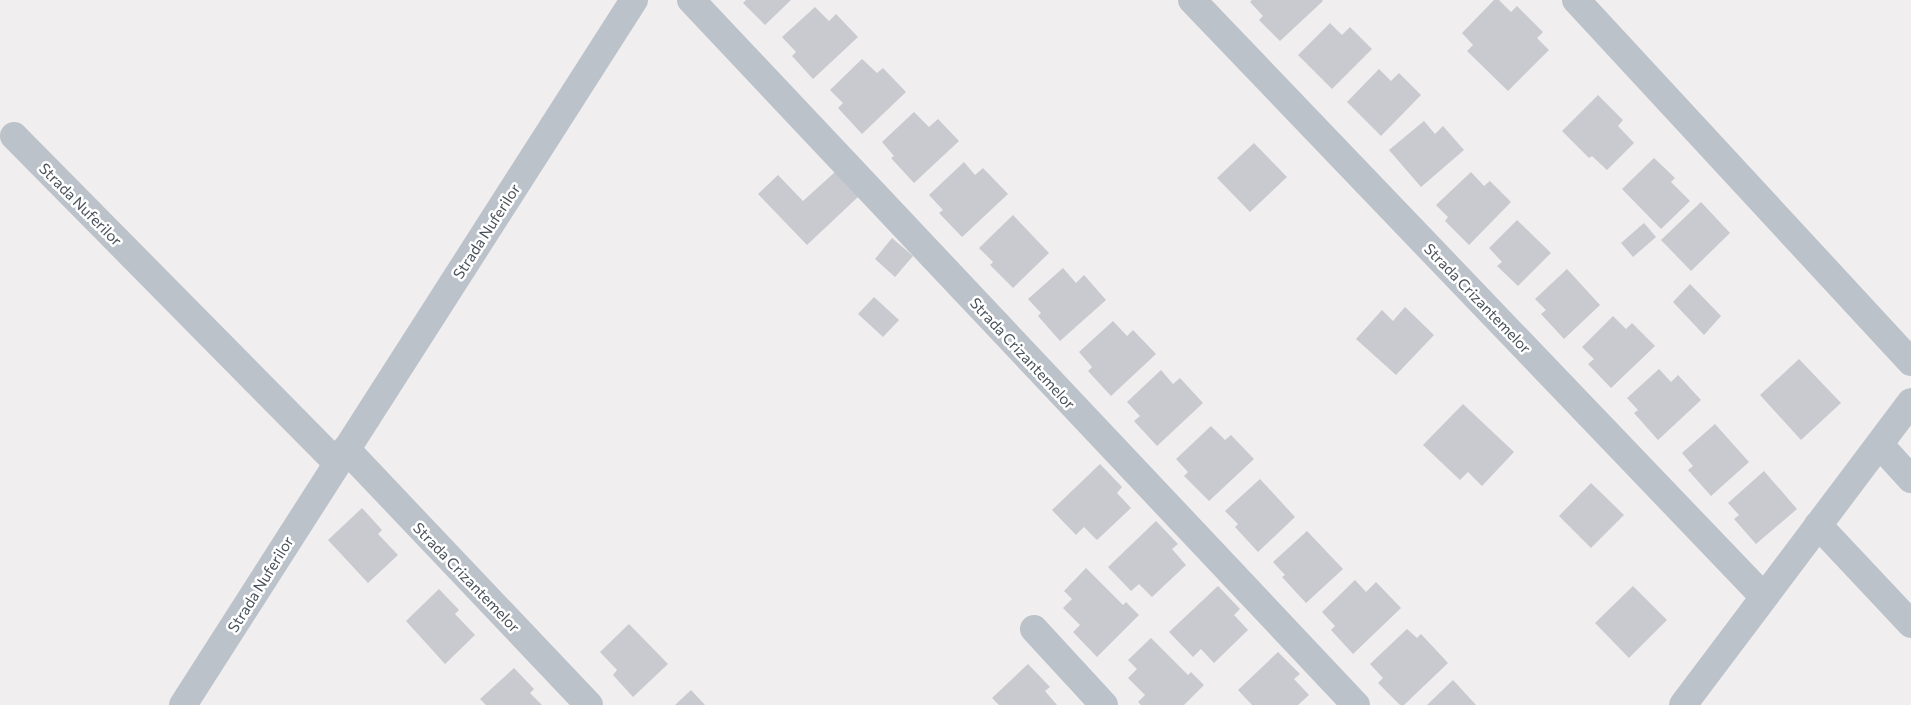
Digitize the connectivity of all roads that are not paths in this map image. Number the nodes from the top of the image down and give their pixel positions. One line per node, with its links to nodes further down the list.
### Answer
1 (634, 0): 9 (street, Strada Nuferilor)
2 (691, 0): 18 (street, Strada Crizantemelor)
3 (1192, 0): 12 (street, Strada Crizantemelor)
4 (1576, 0): 6 (street)
5 (14, 136): 9 (street, Strada Nuferilor)
6 (1911, 362)
7 (1911, 402): 8 (street)
8 (1880, 444): 10 (street); 11 (street)
9 (341, 456): 15 (street, Strada Nuferilor); 16 (street, Strada Crizantemelor)
10 (1911, 479)
11 (1818, 525): 12 (street); 13 (street)
12 (1763, 596): 19 (street)
13 (1911, 624)
14 (1034, 629): 17 (street)
15 (183, 705)
16 (589, 705)
17 (1104, 705)
18 (1356, 705)
19 (1683, 705)

